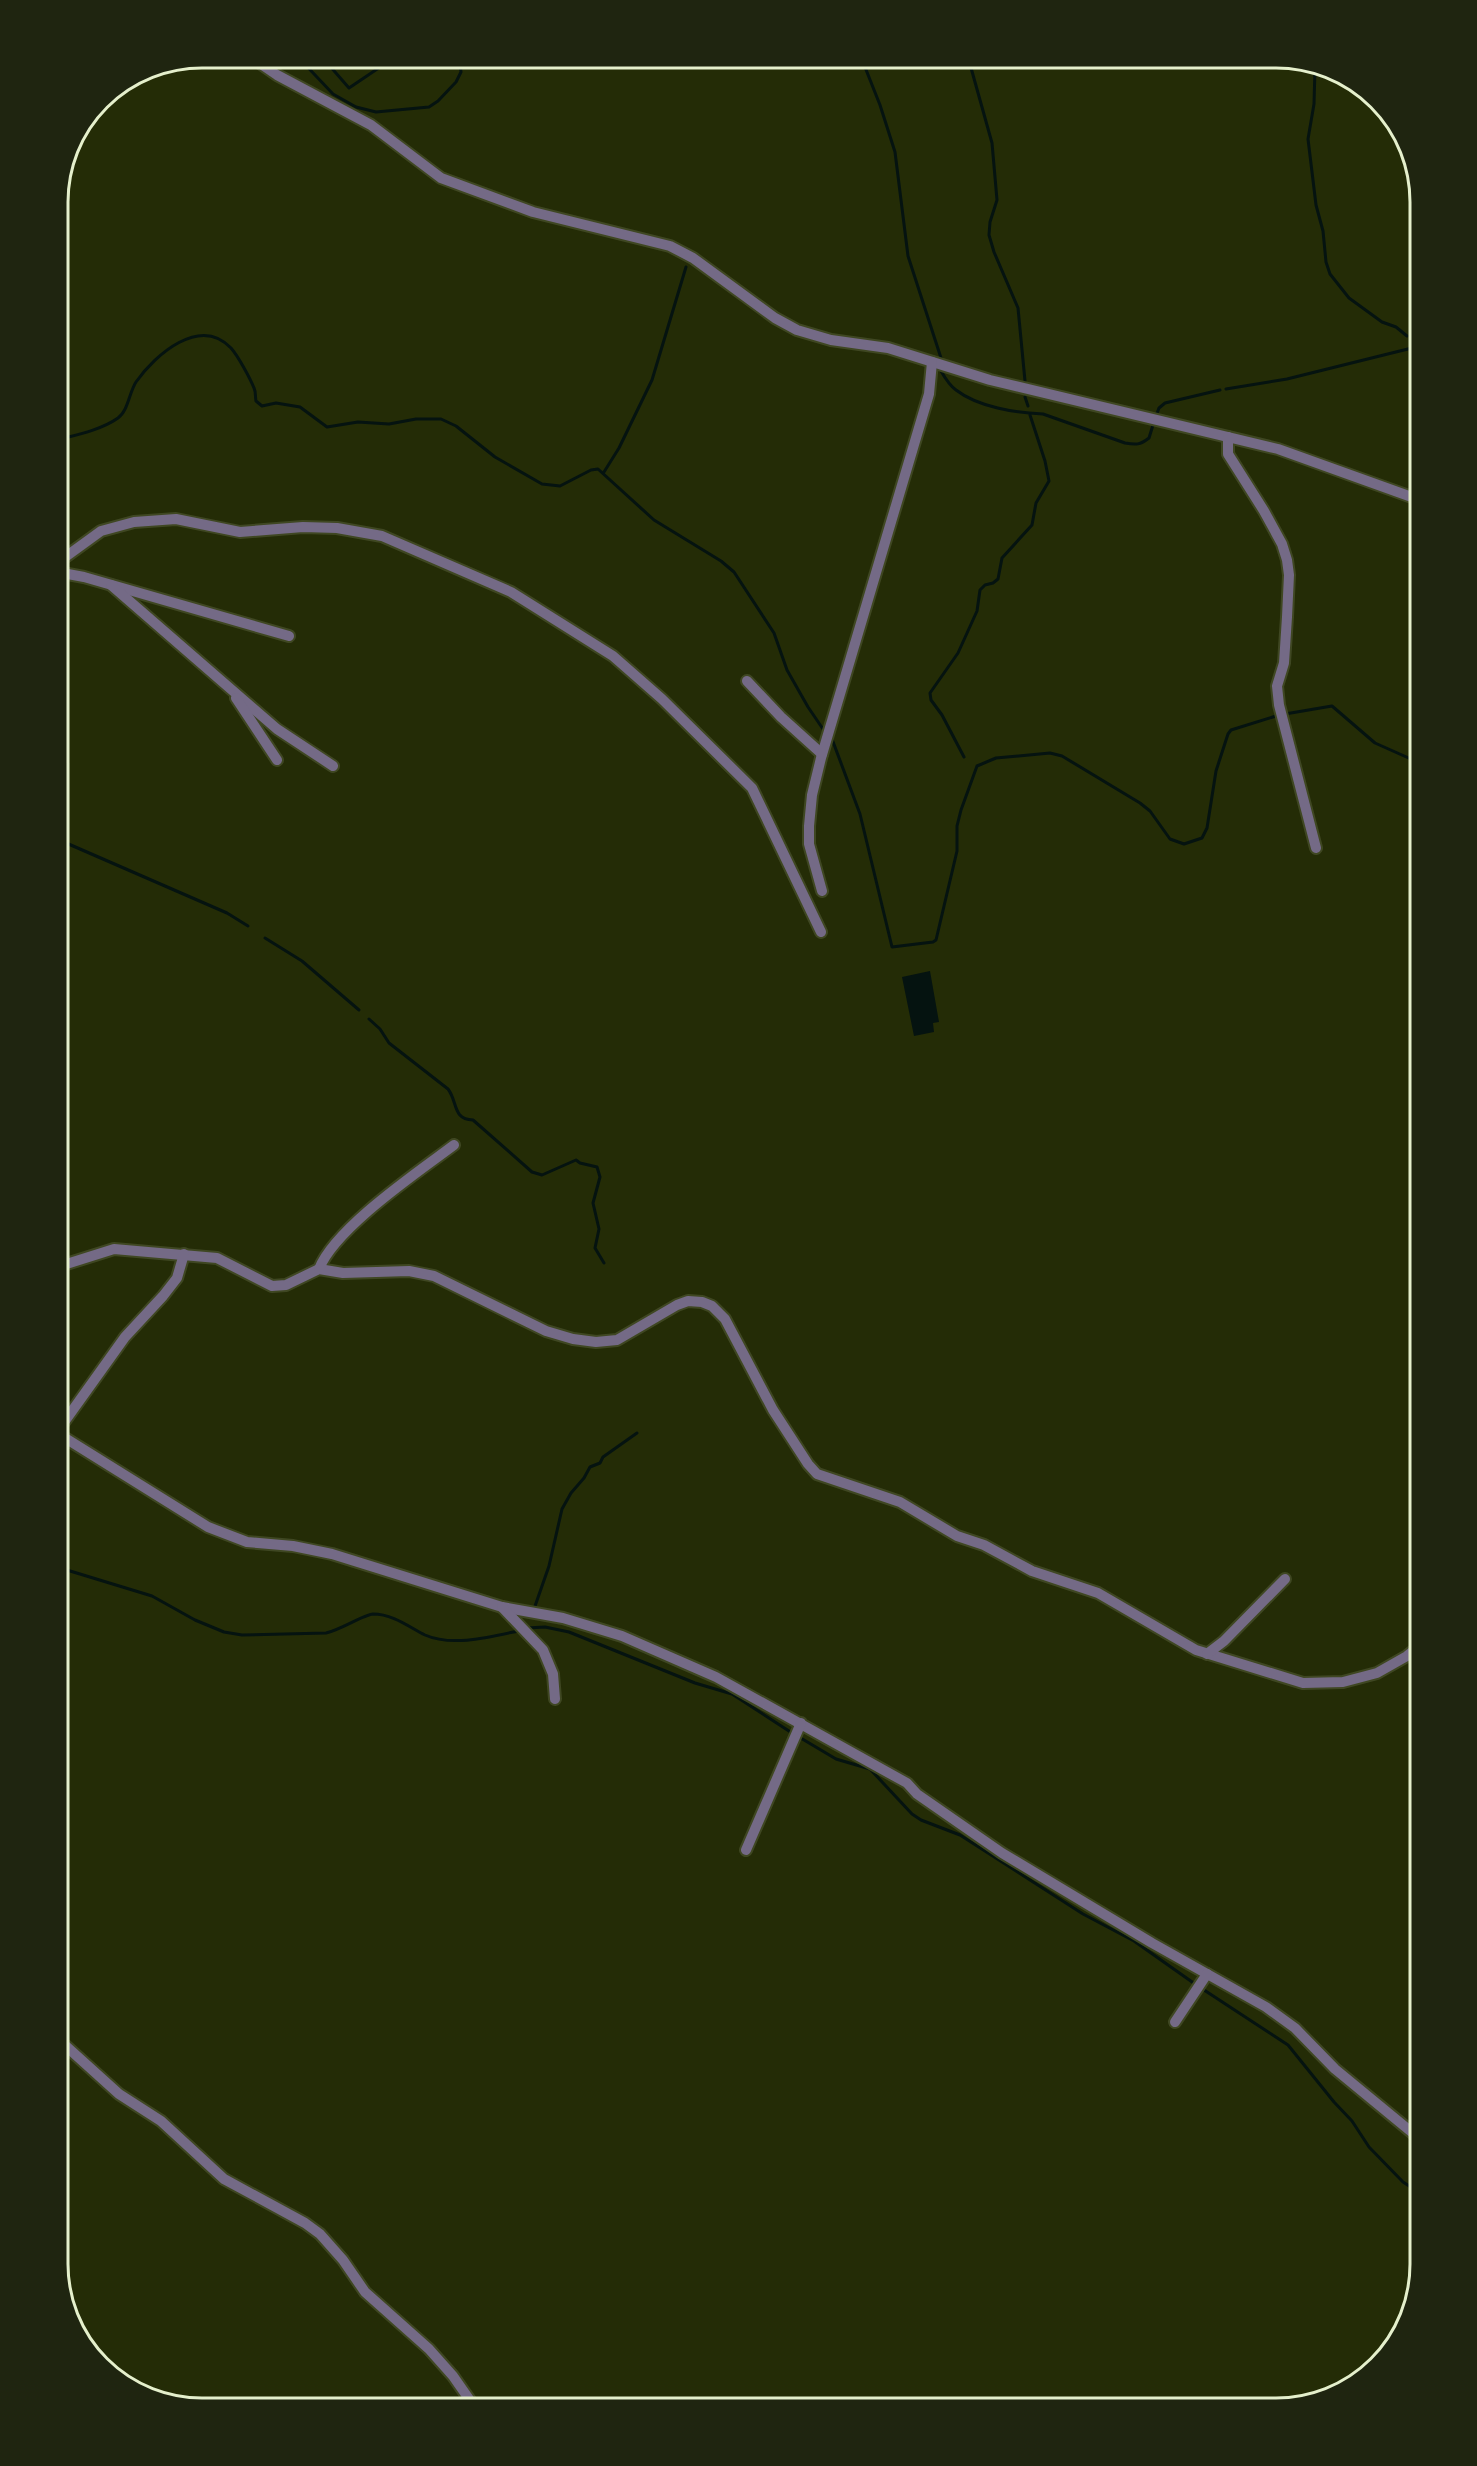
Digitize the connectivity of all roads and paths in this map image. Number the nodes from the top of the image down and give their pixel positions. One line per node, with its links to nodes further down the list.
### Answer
1 (267, 68): 2 (street)
2 (932, 362): 3 (street); 11 (street)
3 (1228, 437): 4 (street); 14 (street)
4 (1410, 496)
5 (68, 555): 16 (street)
6 (68, 575): 7 (street)
7 (111, 585): 8 (street); 10 (street)
8 (289, 636)
9 (747, 681): 11 (street)
10 (229, 688): 12 (street); 13 (street)
11 (822, 754): 15 (street)
12 (277, 760)
13 (333, 766)
14 (1316, 848)
15 (822, 891)
16 (821, 932)
17 (454, 1145): 20 (street)
18 (184, 1254): 19 (street); 20 (street); 21 (street)
19 (68, 1264)
20 (319, 1269): 26 (street)
21 (68, 1417)
22 (68, 1440): 24 (street)
23 (1285, 1579): 26 (street)
24 (502, 1607): 27 (street); 28 (street)
25 (1410, 1652): 26 (street)
26 (1207, 1654)
27 (555, 1699)
28 (801, 1723): 29 (street); 30 (street)
29 (746, 1850)
30 (1207, 1974): 31 (street); 33 (street)
31 (1175, 2022)
32 (68, 2048): 34 (street)
33 (1410, 2131)
34 (468, 2398)

